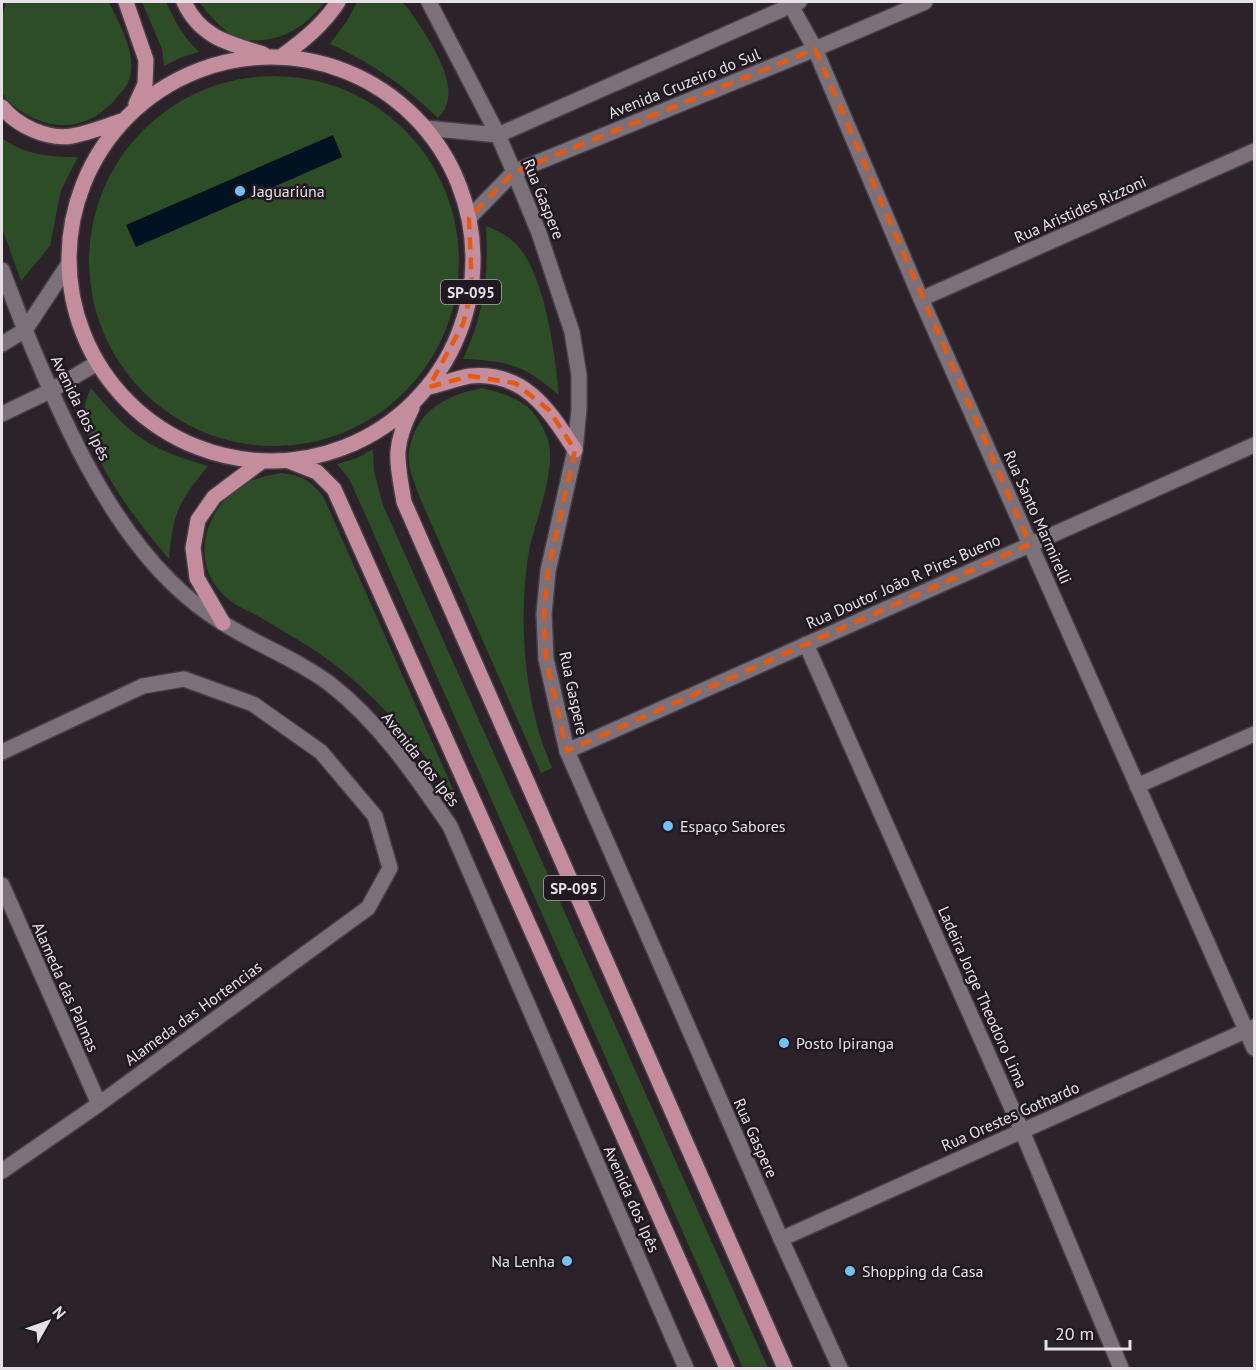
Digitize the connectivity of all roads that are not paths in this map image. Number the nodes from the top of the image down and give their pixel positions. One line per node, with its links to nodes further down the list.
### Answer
1 (126, 2): 10 (main road, SP-095)
2 (184, 2): 8 (main road, SP-095)
3 (338, 2): 8 (main road)
4 (429, 2): 13 (street, Rua Gaspere)
5 (926, 2): 7 (street, Avenida Cruzeiro do Sul)
6 (793, 3): 7 (street, Rua Santo Marmirelli); 13 (street, Avenida Cruzeiro do Sul)
7 (815, 49): 15 (street, Avenida Cruzeiro do Sul); 19 (street, Rua Santo Marmirelli)
8 (275, 56): 10 (main road, SP-095); 12 (main road, SP-095)
9 (2, 107): 11 (main road)
10 (133, 109): 11 (main road, SP-095)
11 (122, 121): 17 (main road, SP-095)
12 (425, 128): 13 (street, Avenida Cruzeiro do Sul); 16 (main road, SP-095)
13 (498, 135): 15 (street, Rua Gaspere)
14 (1254, 151): 19 (street, Rua Aristides Rizzoni)
15 (514, 172): 16 (street, Avenida Cruzeiro do Sul); 28 (street, Rua Gaspere)
16 (470, 218): 23 (main road, SP-095)
17 (68, 265): 20 (street); 22 (main road, SP-095)
18 (2, 270): 20 (street, Avenida dos Ipês)
19 (921, 299): 31 (street, Rua Santo Marmirelli)
20 (26, 330): 21 (street); 24 (street, Avenida dos Ipês)
21 (2, 344)
22 (97, 363): 24 (street); 30 (main road, SP-095)
23 (429, 387): 25 (main road, SP-095); 28 (main road)
24 (50, 391): 26 (street); 32 (street, Avenida dos Ipês)
25 (415, 403): 29 (main road, SP-095); 47 (main road, SP-095)
26 (2, 414)
27 (1254, 445): 31 (street, Rua Doutor João R Pires Bueno)
28 (575, 450): 35 (street, Rua Gaspere)
29 (289, 461): 30 (main road, SP-095); 46 (main road, SP-095)
30 (261, 462): 32 (main road)
31 (1030, 544): 33 (street, Rua Doutor João R Pires Bueno); 37 (street, Rua Santo Marmirelli)
32 (223, 623): 45 (street, Avenida dos Ipês)
33 (806, 644): 35 (street, Rua Doutor João R Pires Bueno); 42 (street, Ladeira Jorge Theodoro Lima)
34 (1254, 734): 37 (street)
35 (567, 751): 44 (street, Rua Gaspere)
36 (2, 752): 41 (street, Alameda das Hortencias)
37 (1137, 786): 39 (street, Rua Santo Marmirelli)
38 (2, 885): 41 (street, Alameda das Palmas)
39 (1251, 1029): 40 (street, Rua Santo Marmirelli); 42 (street, Rua Orestes Gothardo)
40 (1254, 1048)
41 (99, 1104): 43 (street, Alameda das Hortencias)
42 (1022, 1131): 44 (street, Rua Orestes Gothardo); 49 (street, Ladeira Jorge Theodoro Lima)
43 (2, 1171)
44 (781, 1239): 48 (street, Rua Gaspere)
45 (686, 1368)
46 (727, 1368)
47 (785, 1368)
48 (840, 1368)
49 (1121, 1368)

